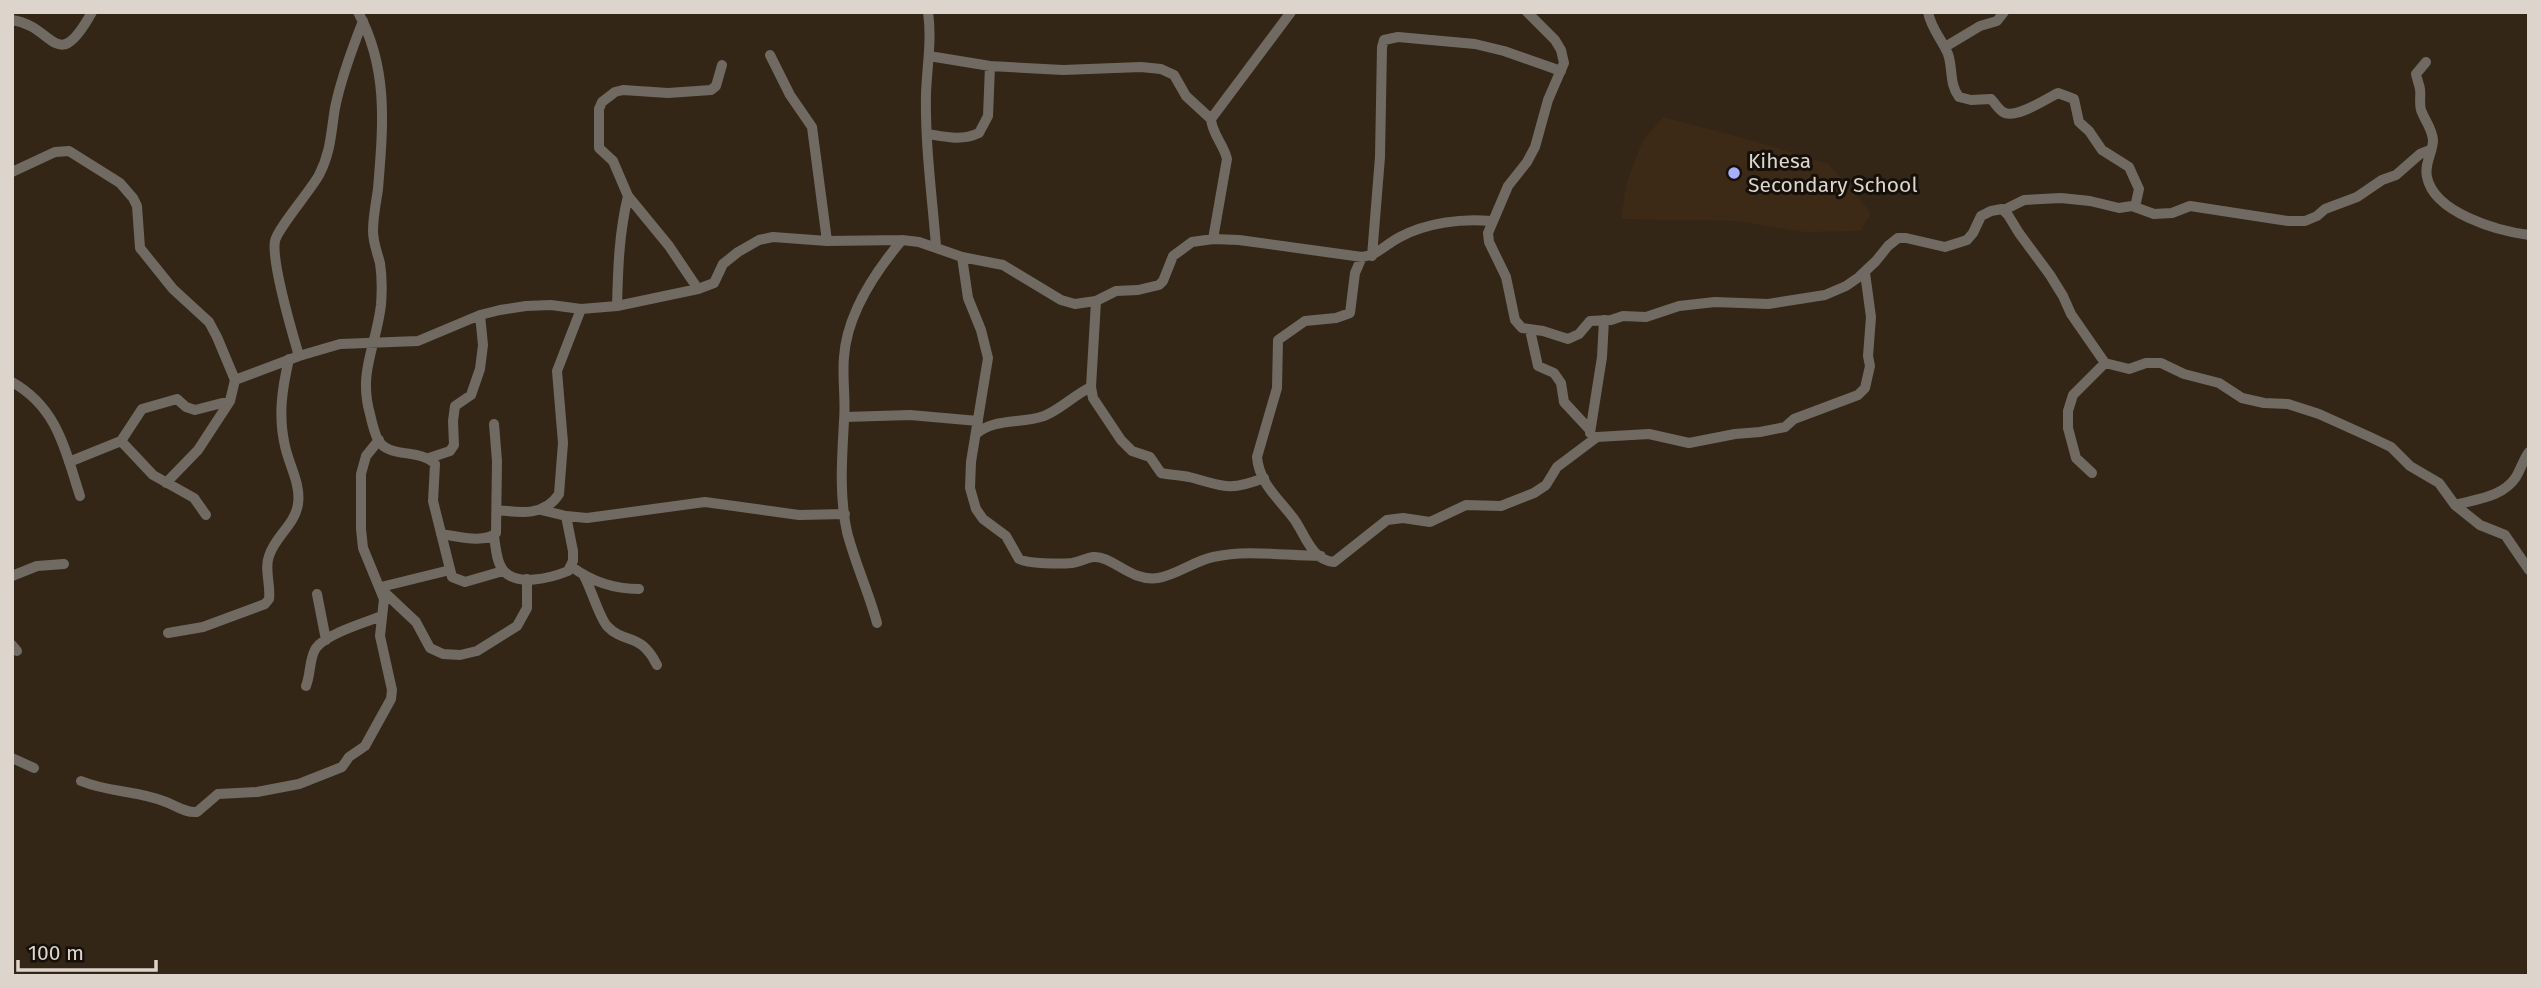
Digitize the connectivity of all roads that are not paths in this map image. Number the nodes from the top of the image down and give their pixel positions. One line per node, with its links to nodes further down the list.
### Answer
1 (92, 12): 8 (street)
2 (928, 12): 11 (street)
3 (1291, 12): 16 (street)
4 (1527, 12): 15 (street)
5 (1928, 12): 9 (street)
6 (2004, 12): 9 (street)
7 (360, 17): 39 (street); 40 (street)
8 (12, 20)
9 (1945, 47): 21 (street)
10 (770, 55): 27 (street)
11 (929, 57): 14 (street); 17 (street)
12 (2426, 62): 18 (street)
13 (722, 65): 20 (street)
14 (990, 66): 16 (street); 17 (street)
15 (1561, 71): 23 (street); 30 (street)
16 (1211, 119): 25 (street)
17 (928, 134): 28 (street)
18 (2430, 150): 21 (street); 24 (street)
19 (12, 172): 42 (street)
20 (628, 196): 32 (street); 34 (street)
21 (2135, 207): 22 (street)
22 (2004, 210): 31 (street); 41 (street)
23 (1491, 221): 30 (street); 38 (street)
24 (2529, 235)
25 (1213, 239): 30 (street); 33 (street)
26 (902, 240): 27 (street); 28 (street); 46 (street)
27 (827, 241): 32 (street)
28 (936, 246): 29 (street)
29 (962, 257): 33 (street); 47 (street)
30 (1367, 257): 57 (street)
31 (1865, 273): 37 (street); 50 (street)
32 (698, 289): 34 (street)
33 (1096, 302): 44 (street)
34 (617, 306): 35 (street)
35 (581, 309): 36 (street); 62 (street)
36 (480, 315): 39 (street); 54 (street)
37 (1604, 320): 38 (street); 50 (street)
38 (1530, 330): 50 (street)
39 (375, 344): 40 (street); 51 (street)
40 (294, 358): 42 (street); 82 (street)
41 (2105, 363): 56 (street); 60 (street)
42 (234, 380): 45 (street)
43 (12, 382): 55 (street)
44 (1091, 387): 49 (street); 57 (street)
45 (230, 401): 52 (street); 58 (street)
46 (845, 417): 47 (street); 63 (street)
47 (978, 421): 49 (street)
48 (494, 424): 61 (street)
49 (976, 434): 68 (street)
50 (1590, 435): 68 (street)
51 (379, 440): 54 (street); 77 (street)
52 (121, 441): 55 (street); 58 (street)
53 (2529, 452): 60 (street)
54 (429, 458): 66 (street)
55 (69, 462): 59 (street)
56 (2092, 472)
57 (1264, 478): 68 (street)
58 (166, 483): 64 (street)
59 (80, 496)
60 (2455, 505): 72 (street)
61 (498, 510): 62 (street); 67 (street)
62 (541, 510): 65 (street)
63 (845, 514): 65 (street); 81 (street)
64 (206, 515)
65 (566, 516): 70 (street)
66 (441, 534): 67 (street); 71 (street)
67 (494, 537): 73 (street)
68 (1321, 556)
69 (64, 564): 74 (street)
70 (572, 567): 75 (street); 76 (street)
71 (450, 570): 73 (street); 77 (street)
72 (2529, 570)
73 (503, 571): 76 (street)
74 (12, 576)
75 (584, 576): 78 (street); 84 (street)
76 (527, 579): 77 (street)
77 (381, 588): 80 (street)
78 (639, 589)
79 (317, 594): 83 (street)
80 (382, 616): 83 (street); 88 (street)
81 (877, 623)
82 (168, 633)
83 (326, 640): 85 (street)
84 (657, 665)
85 (306, 686)
86 (12, 758): 87 (street)
87 (34, 768)
88 (81, 781)

